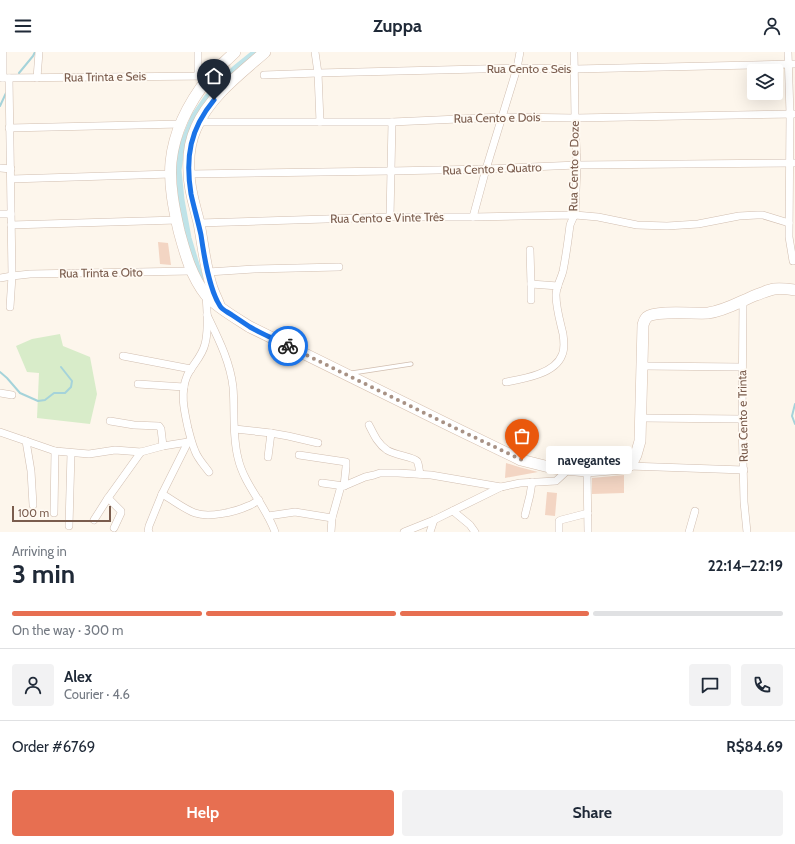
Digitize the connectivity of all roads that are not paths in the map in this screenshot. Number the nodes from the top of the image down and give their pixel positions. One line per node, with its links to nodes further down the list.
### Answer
1 (3, 52): 17 (street)
2 (39, 52): 18 (street)
3 (198, 52): 15 (street)
4 (235, 52): 16 (main road)
5 (265, 52): 22 (main road)
6 (315, 52): 13 (street)
7 (520, 52): 11 (street)
8 (574, 52): 12 (street, Rua Cento e Doze)
9 (788, 52): 10 (street)
10 (792, 64): 12 (street, Rua Cento e Seis); 19 (street)
11 (517, 68): 12 (street, Rua Cento e Seis); 13 (street, Rua Cento e Seis); 20 (street)
12 (575, 69): 21 (street, Rua Cento e Doze)
13 (318, 73): 14 (street, Rua Cento e Seis); 23 (street)
14 (264, 75)
15 (198, 76): 16 (street, Rua Trinta e Seis); 18 (street, Rua Trinta e Seis)
16 (210, 76): 25 (main road)
17 (4, 78): 18 (street, Rua Trinta e Seis); 26 (street)
18 (37, 78)
19 (792, 114): 21 (street, Rua Cento e Dois); 27 (street)
20 (503, 117): 21 (street, Rua Cento e Dois); 24 (street, Rua Cento e Dois); 31 (street)
21 (575, 118): 28 (street, Rua Cento e Doze)
22 (199, 122): 23 (street, Rua Cento e Dois); 34 (main road)
23 (320, 122): 24 (street, Rua Cento e Dois)
24 (392, 122): 32 (street)
25 (181, 124): 26 (street); 33 (main road)
26 (9, 128): 30 (street)
27 (792, 163): 28 (street, Rua Cento e Quatro); 43 (street)
28 (577, 165): 31 (street, Rua Cento e Quatro); 38 (street, Rua Cento e Doze)
29 (0, 168): 30 (street)
30 (10, 169): 35 (street)
31 (486, 170): 32 (street, Rua Cento e Quatro); 40 (street)
32 (390, 171): 34 (street, Rua Cento e Quatro); 39 (street)
33 (171, 174): 35 (street); 41 (main road)
34 (189, 174): 42 (main road)
35 (11, 179): 37 (street)
36 (0, 214): 37 (street)
37 (11, 214): 44 (street)
38 (575, 215): 40 (street, Rua Cento e Vinte Três); 43 (street, Rua Cento e Vinte Três); 53 (street, Rua Cento e Doze)
39 (390, 217): 40 (street, Rua Cento e Vinte Três); 42 (street, Rua Cento e Vinte Três)
40 (474, 217)
41 (177, 220): 44 (street); 48 (main road)
42 (199, 223): 49 (main road)
43 (789, 223): 46 (street)
44 (11, 225): 50 (street)
45 (530, 250): 52 (street)
46 (793, 261)
47 (339, 267): 49 (street)
48 (191, 271): 50 (street, Rua Trinta e Oito); 55 (main road)
49 (208, 272): 59 (main road)
50 (12, 276): 51 (street, Rua Trinta e Oito); 58 (street)
51 (0, 278)
52 (531, 284): 53 (street); 56 (street)
53 (558, 286): 67 (street, Rua Cento e Doze)
54 (795, 290): 57 (main road)
55 (206, 295): 59 (main road); 60 (street)
56 (530, 300)
57 (743, 301): 63 (main road); 64 (street, Rua Cento e Trinta)
58 (10, 307)
59 (220, 307): 66 (main road)
60 (207, 315): 65 (street); 76 (street)
61 (123, 356): 65 (street)
62 (411, 364): 66 (lane)
63 (642, 366): 64 (street); 72 (main road)
64 (742, 367): 73 (street, Rua Cento e Trinta)
65 (190, 369): 69 (street)
66 (345, 374): 89 (main road)
67 (506, 382)
68 (138, 384): 69 (street)
69 (184, 387): 80 (street)
70 (0, 393): 71 (street)
71 (12, 395)
72 (641, 418): 73 (street); 88 (main road)
73 (742, 419): 90 (street, Rua Cento e Trinta)
74 (110, 421): 82 (street)
75 (369, 425): 93 (street)
76 (234, 429): 78 (street); 100 (street)
77 (0, 432): 79 (street)
78 (271, 433): 81 (street); 87 (street)
79 (26, 441): 83 (street); 101 (street)
80 (189, 442): 82 (street); 92 (street); 98 (street)
81 (318, 443)
82 (162, 446): 84 (street)
83 (54, 450): 85 (street); 104 (street)
84 (141, 452): 85 (street); 99 (street)
85 (71, 453): 111 (street)
86 (299, 455): 96 (street)
87 (268, 457)
88 (628, 466): 90 (street); 91 (main road)
89 (569, 469): 91 (main road); 94 (street)
90 (744, 470): 122 (street, Rua Cento e Trinta)
91 (587, 471): 105 (street)
92 (209, 472)
93 (420, 474): 96 (street); 97 (street)
94 (532, 482): 97 (street); 106 (street)
95 (322, 483): 96 (street)
96 (342, 486): 108 (street)
97 (501, 487): 102 (street)
98 (162, 494): 100 (street); 113 (street)
99 (108, 498): 109 (street); 112 (street)
100 (259, 500): 107 (street)
101 (33, 505)
102 (453, 511): 110 (street); 118 (street)
103 (695, 511): 121 (street)
104 (54, 513)
105 (588, 513): 119 (street); 120 (street)
106 (525, 515)
107 (268, 516): 108 (street); 114 (street)
108 (332, 518): 115 (street)
109 (94, 520)
110 (434, 520): 116 (street); 117 (street)
111 (69, 526)
112 (114, 528)
113 (149, 531)
114 (275, 532)
115 (331, 532)
116 (404, 532)
117 (430, 532)
118 (475, 532)
119 (559, 532)
120 (588, 532)
121 (690, 532)
122 (747, 532)

